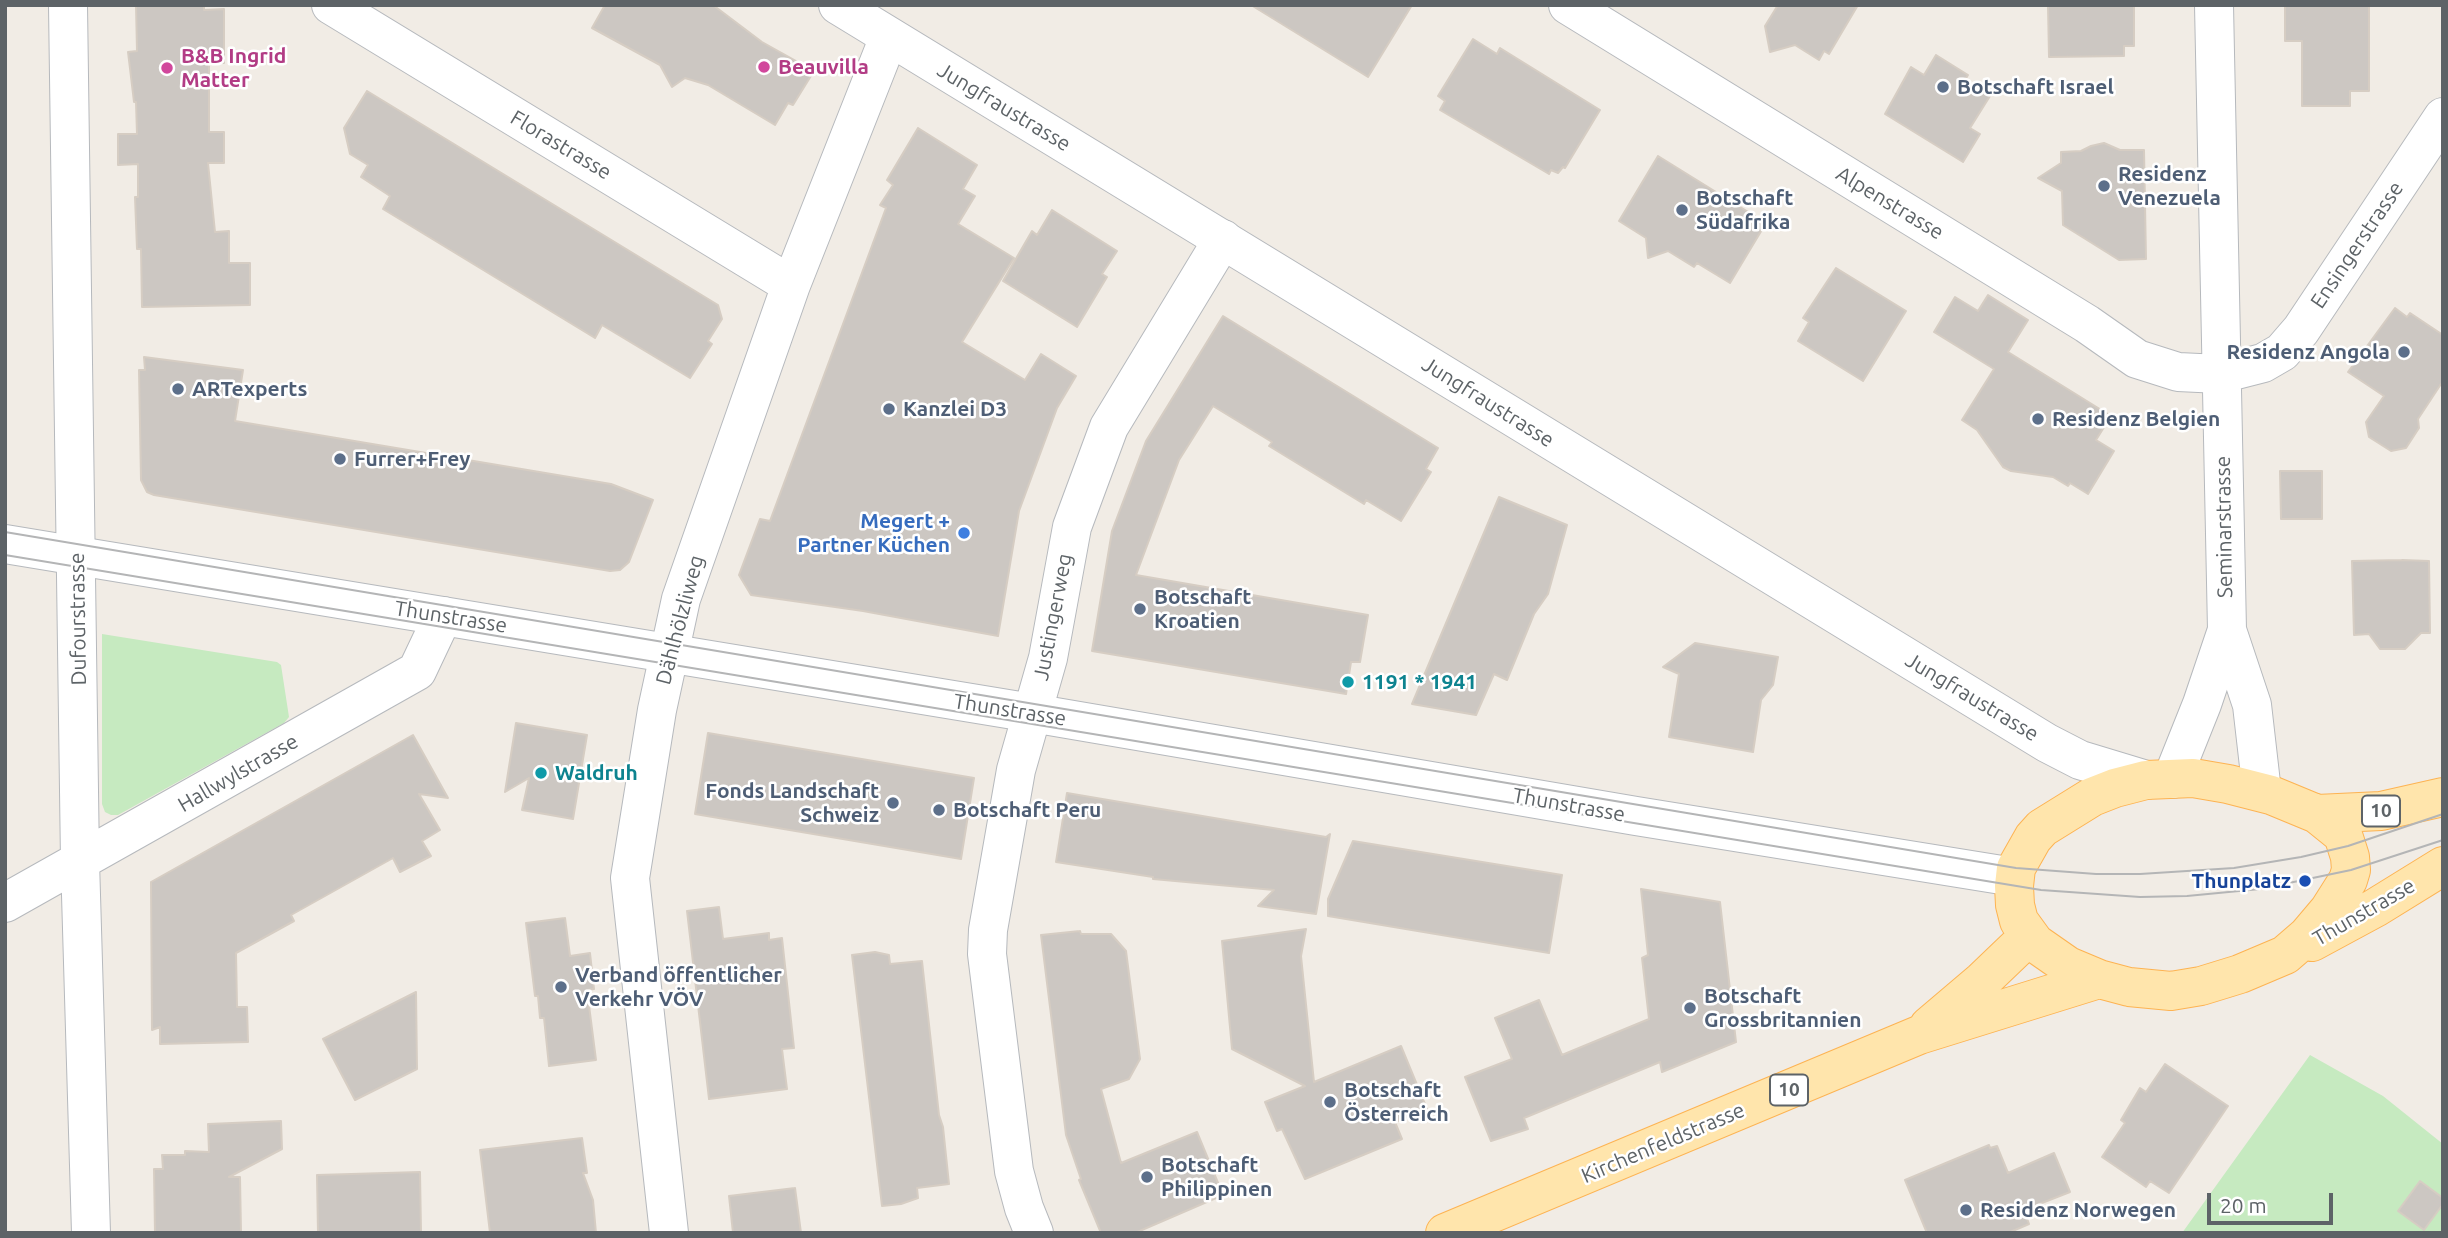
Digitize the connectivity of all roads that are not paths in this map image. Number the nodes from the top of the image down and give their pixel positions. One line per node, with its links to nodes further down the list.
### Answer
1 (68, 5): 12 (street, Dufourstrasse)
2 (331, 5): 9 (street, Florastrasse)
3 (838, 5): 6 (street, Jungfraustrasse)
4 (1568, 5): 10 (street, Alpenstrasse)
5 (2214, 5): 10 (street, Seminarstrasse)
6 (889, 37): 8 (street, Jungfraustrasse); 9 (street, Dählhölzliweg)
7 (2443, 117): 10 (street, Ensingerstrasse)
8 (1223, 239): 16 (street, Justingerweg); 17 (street, Jungfraustrasse)
9 (791, 285): 15 (street, Dählhölzliweg)
10 (2220, 373): 14 (street, Seminarstrasse)
11 (5, 544): 12 (street, Thunstrasse)
12 (76, 556): 13 (street, Thunstrasse); 21 (street, Dufourstrasse)
13 (443, 616): 15 (street, Thunstrasse); 21 (street, Hallwylstrasse)
14 (2227, 630): 17 (street, Seminarstrasse); 18 (street, Seminarstrasse)
15 (668, 653): 16 (street, Thunstrasse); 30 (street, Dählhölzliweg)
16 (1032, 713): 23 (street, Thunstrasse); 31 (street, Justingerweg)
17 (2159, 779): 18 (main road); 23 (main road)
18 (2262, 792): 20 (main road)
19 (2443, 797): 20 (main road, 10)
20 (2317, 814): 26 (main road)
21 (80, 861): 24 (street, Hallwylstrasse); 29 (street, Dufourstrasse)
22 (2443, 866): 26 (main road, Thunstrasse)
23 (2014, 877): 25 (main road)
24 (5, 903)
25 (2029, 936): 27 (main road); 28 (main road, Kirchenfeldstrasse / 10)
26 (2285, 955): 27 (main road)
27 (2099, 979): 28 (main road, Kirchenfeldstrasse / 10)
28 (1919, 1035): 32 (main road, Kirchenfeldstrasse / 10)
29 (91, 1233)
30 (669, 1233)
31 (1034, 1233)
32 (1445, 1233)

